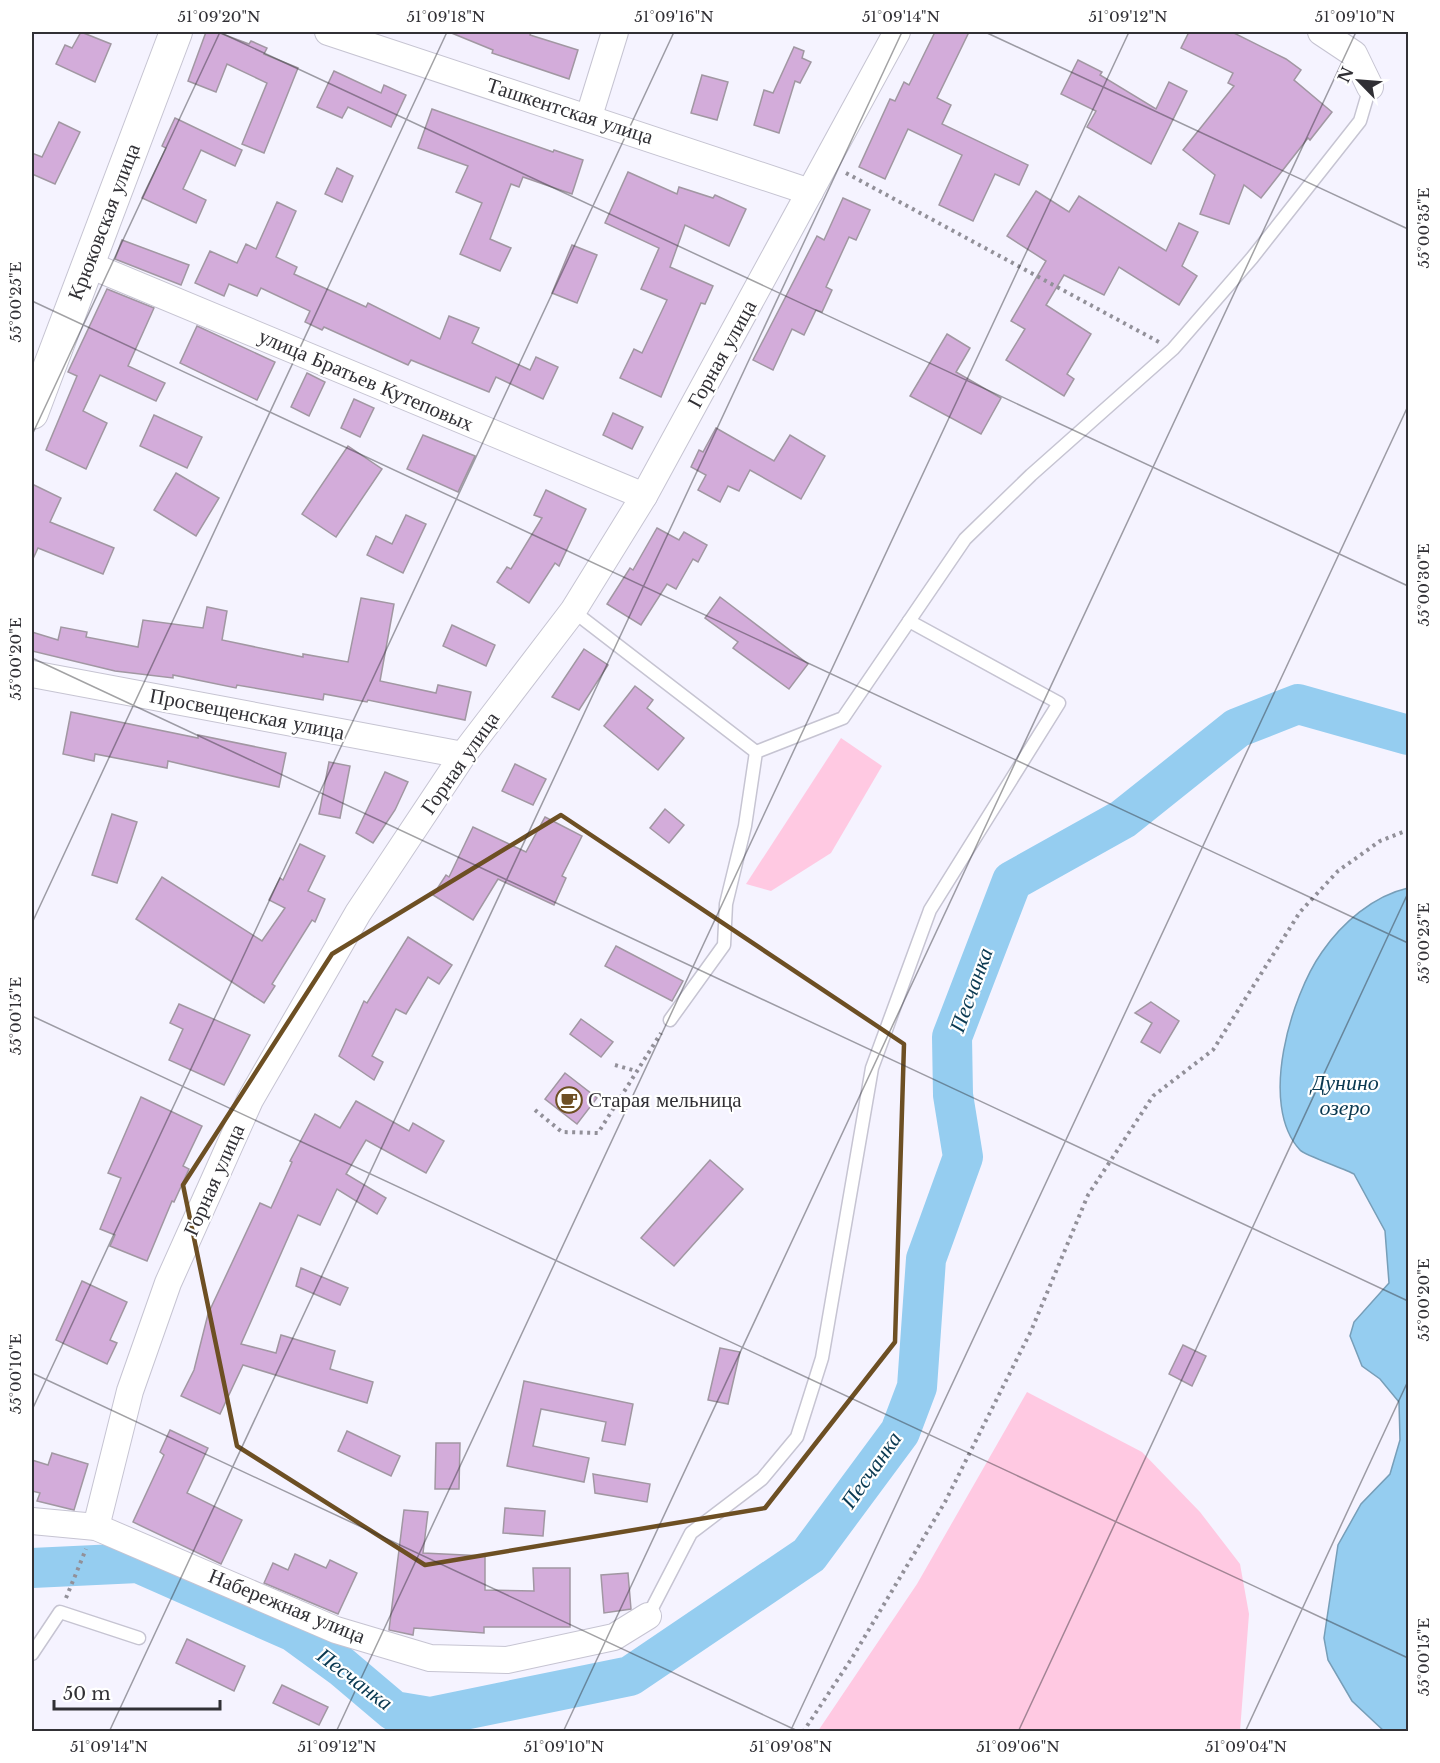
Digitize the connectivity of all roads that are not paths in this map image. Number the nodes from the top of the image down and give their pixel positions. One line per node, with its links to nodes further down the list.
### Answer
1 (176, 32): 9 (street, Крюковская улица)
2 (328, 32): 7 (street, Ташкентская улица)
3 (615, 32): 7 (street)
4 (897, 32): 8 (street, Горная улица)
5 (1321, 32): 6 (street)
6 (1370, 87): 13 (lane)
7 (590, 116): 8 (street, Ташкентская улица)
8 (810, 192): 11 (street, Горная улица)
9 (87, 264): 10 (street, Крюковская улица); 11 (street, улица Братьев Кутеповых)
10 (32, 413)
11 (644, 496): 12 (street, Горная улица)
12 (573, 611): 15 (lane); 16 (street, Горная улица)
13 (909, 621): 15 (lane); 20 (lane)
14 (32, 674): 16 (street, Просвещенская улица)
15 (756, 752): 17 (lane)
16 (463, 755): 19 (street, Горная улица)
17 (670, 1020)
18 (32, 1521): 19 (street, Набережная улица)
19 (91, 1537): 20 (street, Набережная улица)
20 (648, 1616)
21 (139, 1638): 22 (lane)
22 (32, 1654)

